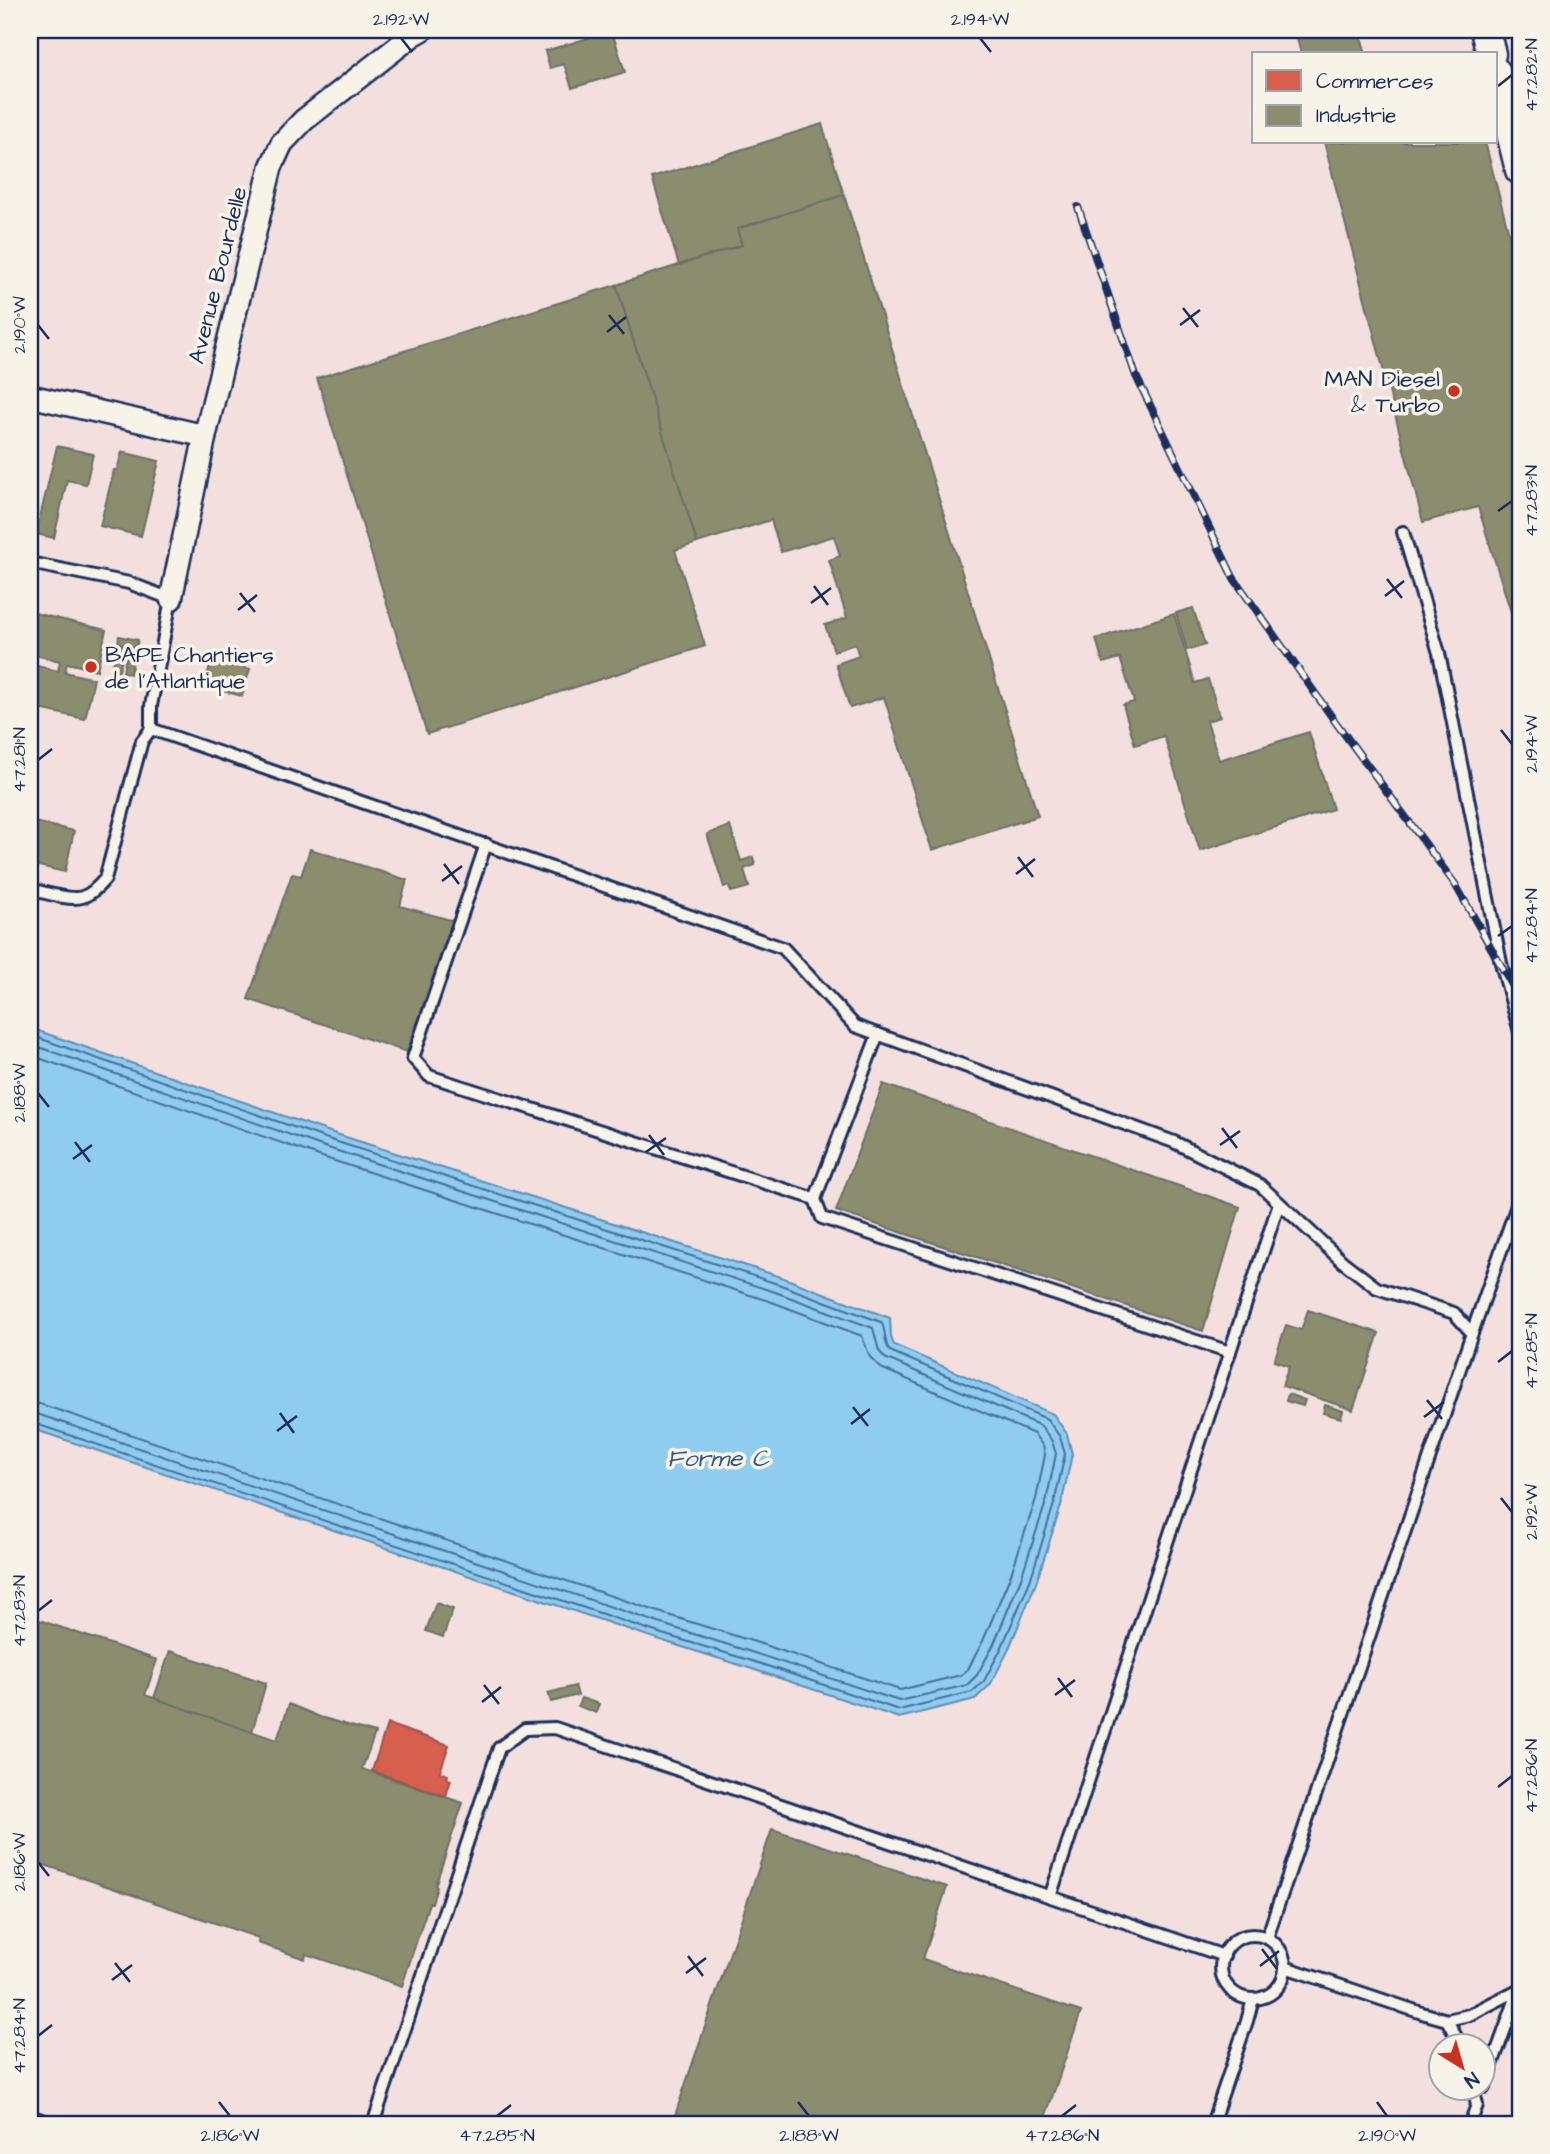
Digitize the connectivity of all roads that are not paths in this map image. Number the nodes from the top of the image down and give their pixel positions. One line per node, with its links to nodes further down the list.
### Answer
1 (422, 30): 7 (street, Avenue Bourdelle)
2 (1485, 30): 3 (street)
3 (1490, 52)
4 (1498, 80): 5 (street)
5 (1520, 170)
6 (30, 396): 7 (street)
7 (205, 436): 10 (street, Avenue Bourdelle)
8 (1404, 532): 14 (lane)
9 (30, 563): 10 (lane)
10 (172, 599): 11 (lane)
11 (150, 729): 12 (lane); 13 (lane)
12 (486, 844): 15 (lane); 17 (lane)
13 (30, 889)
14 (1520, 1032)
15 (878, 1034): 17 (lane); 18 (lane)
16 (1520, 1197): 19 (lane)
17 (816, 1199): 20 (lane)
18 (1279, 1203): 19 (lane); 20 (lane)
19 (1472, 1333): 22 (lane)
20 (1230, 1352): 21 (lane)
21 (1050, 1897): 23 (lane); 35 (lane)
22 (1267, 1938): 23 (lane); 24 (lane)
23 (1224, 1956): 26 (lane)
24 (1285, 1967): 26 (lane); 27 (lane)
25 (1520, 1990): 27 (lane); 29 (lane)
26 (1253, 1999): 36 (lane)
27 (1447, 2020): 28 (lane)
28 (1453, 2032)
29 (1498, 2048)
30 (1476, 2102): 32 (lane)
31 (1478, 2102): 32 (lane)
32 (1477, 2105): 37 (lane)
33 (30, 2116): 34 (lane)
34 (54, 2124)
35 (373, 2124)
36 (1212, 2124)
37 (1471, 2124)

